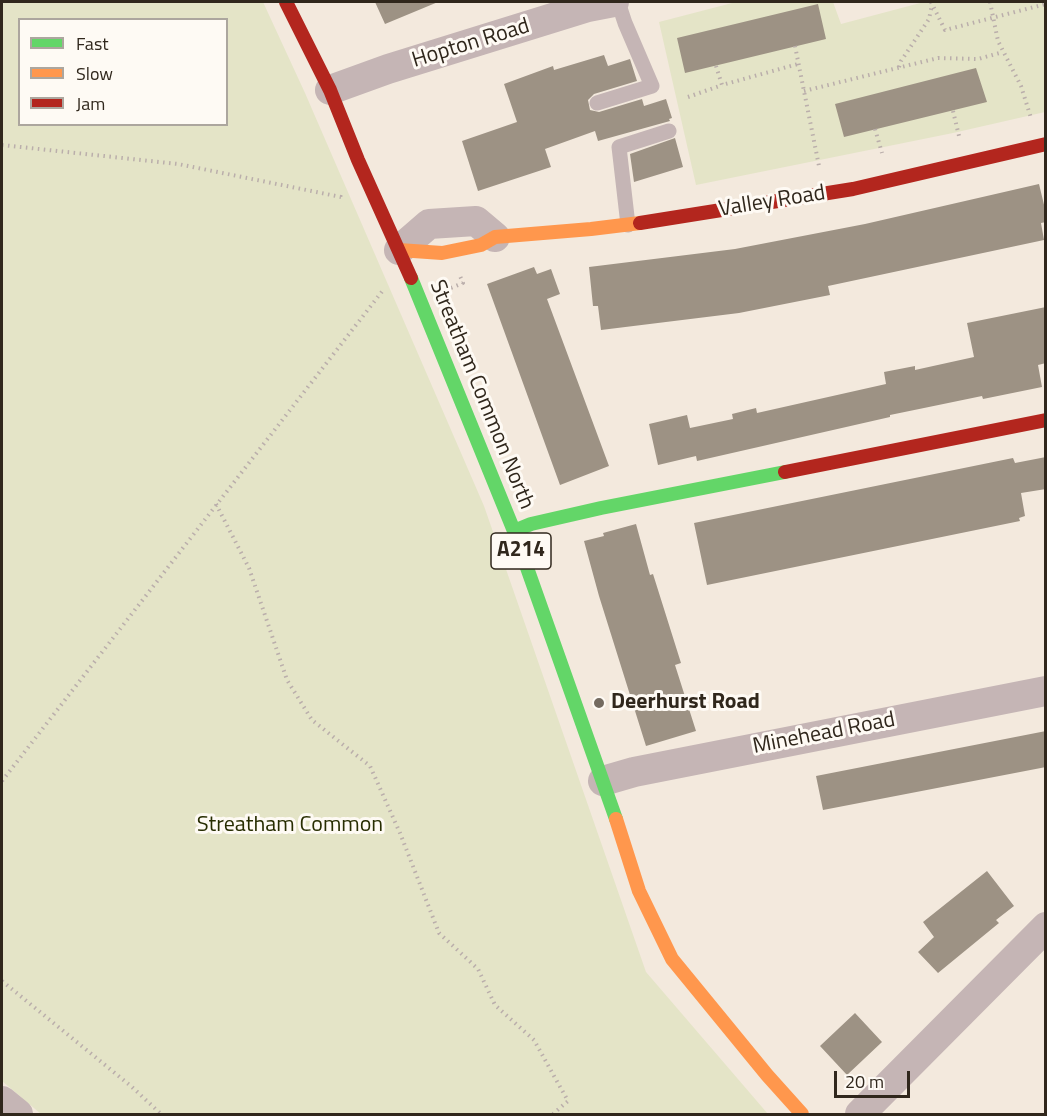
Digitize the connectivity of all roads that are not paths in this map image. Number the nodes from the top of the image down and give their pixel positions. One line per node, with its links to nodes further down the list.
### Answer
1 (286, 2): 4 (main road, Streatham Common North / A214)
2 (614, 2): 4 (street, Hopton Road)
3 (618, 2): 5 (lane)
4 (330, 90): 10 (main road, Streatham Common North / A214)
5 (597, 103)
6 (669, 131): 8 (lane)
7 (1046, 144): 8 (main road, Valley Road)
8 (628, 225): 9 (main road, Valley Road)
9 (495, 237): 10 (street, Valley Road)
10 (399, 250): 12 (main road, Streatham Common North / A214)
11 (1046, 420): 12 (main road)
12 (514, 531): 14 (main road, Streatham Common North / A214)
13 (1046, 691): 14 (street, Minehead Road)
14 (603, 780): 18 (main road, Streatham Common North / A214)
15 (1046, 927): 19 (street)
16 (2, 1101): 17 (street)
17 (18, 1114)
18 (802, 1114)
19 (860, 1114)

